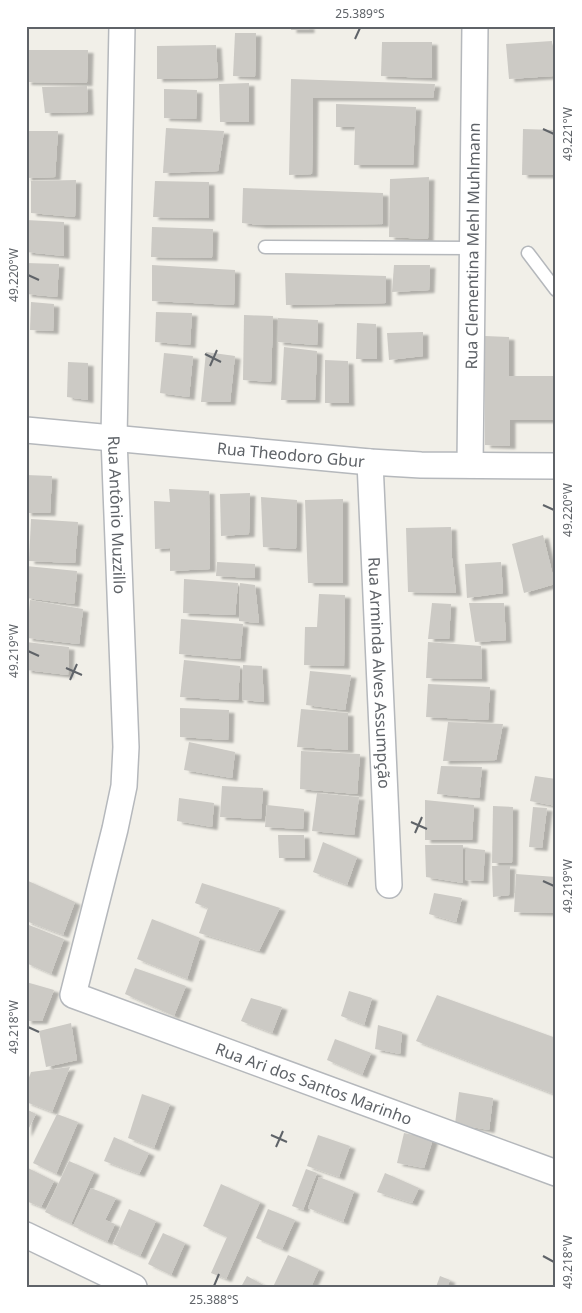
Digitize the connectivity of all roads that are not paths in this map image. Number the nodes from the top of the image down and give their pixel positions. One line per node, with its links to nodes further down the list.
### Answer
1 (122, 26): 8 (street, Rua Antônio Muzzillo)
2 (475, 26): 4 (street, Rua Clementina Mehl Muhlmann)
3 (266, 247): 4 (lane)
4 (472, 248): 10 (street, Rua Clementina Mehl Muhlmann)
5 (528, 252): 6 (lane)
6 (556, 290)
7 (26, 430): 8 (street, Rua Theodoro Gbur)
8 (114, 438): 9 (street, Rua Theodoro Gbur); 13 (street, Rua Antônio Muzzillo)
9 (370, 462): 10 (street, Rua Theodoro Gbur); 12 (street, Rua Arminda Alves Assumpção)
10 (470, 465): 11 (street, Rua Theodoro Gbur)
11 (556, 466)
12 (389, 885)
13 (72, 996): 14 (street, Rua Ari dos Santos Marinho)
14 (556, 1173)
15 (26, 1235): 16 (street)
16 (134, 1287)

